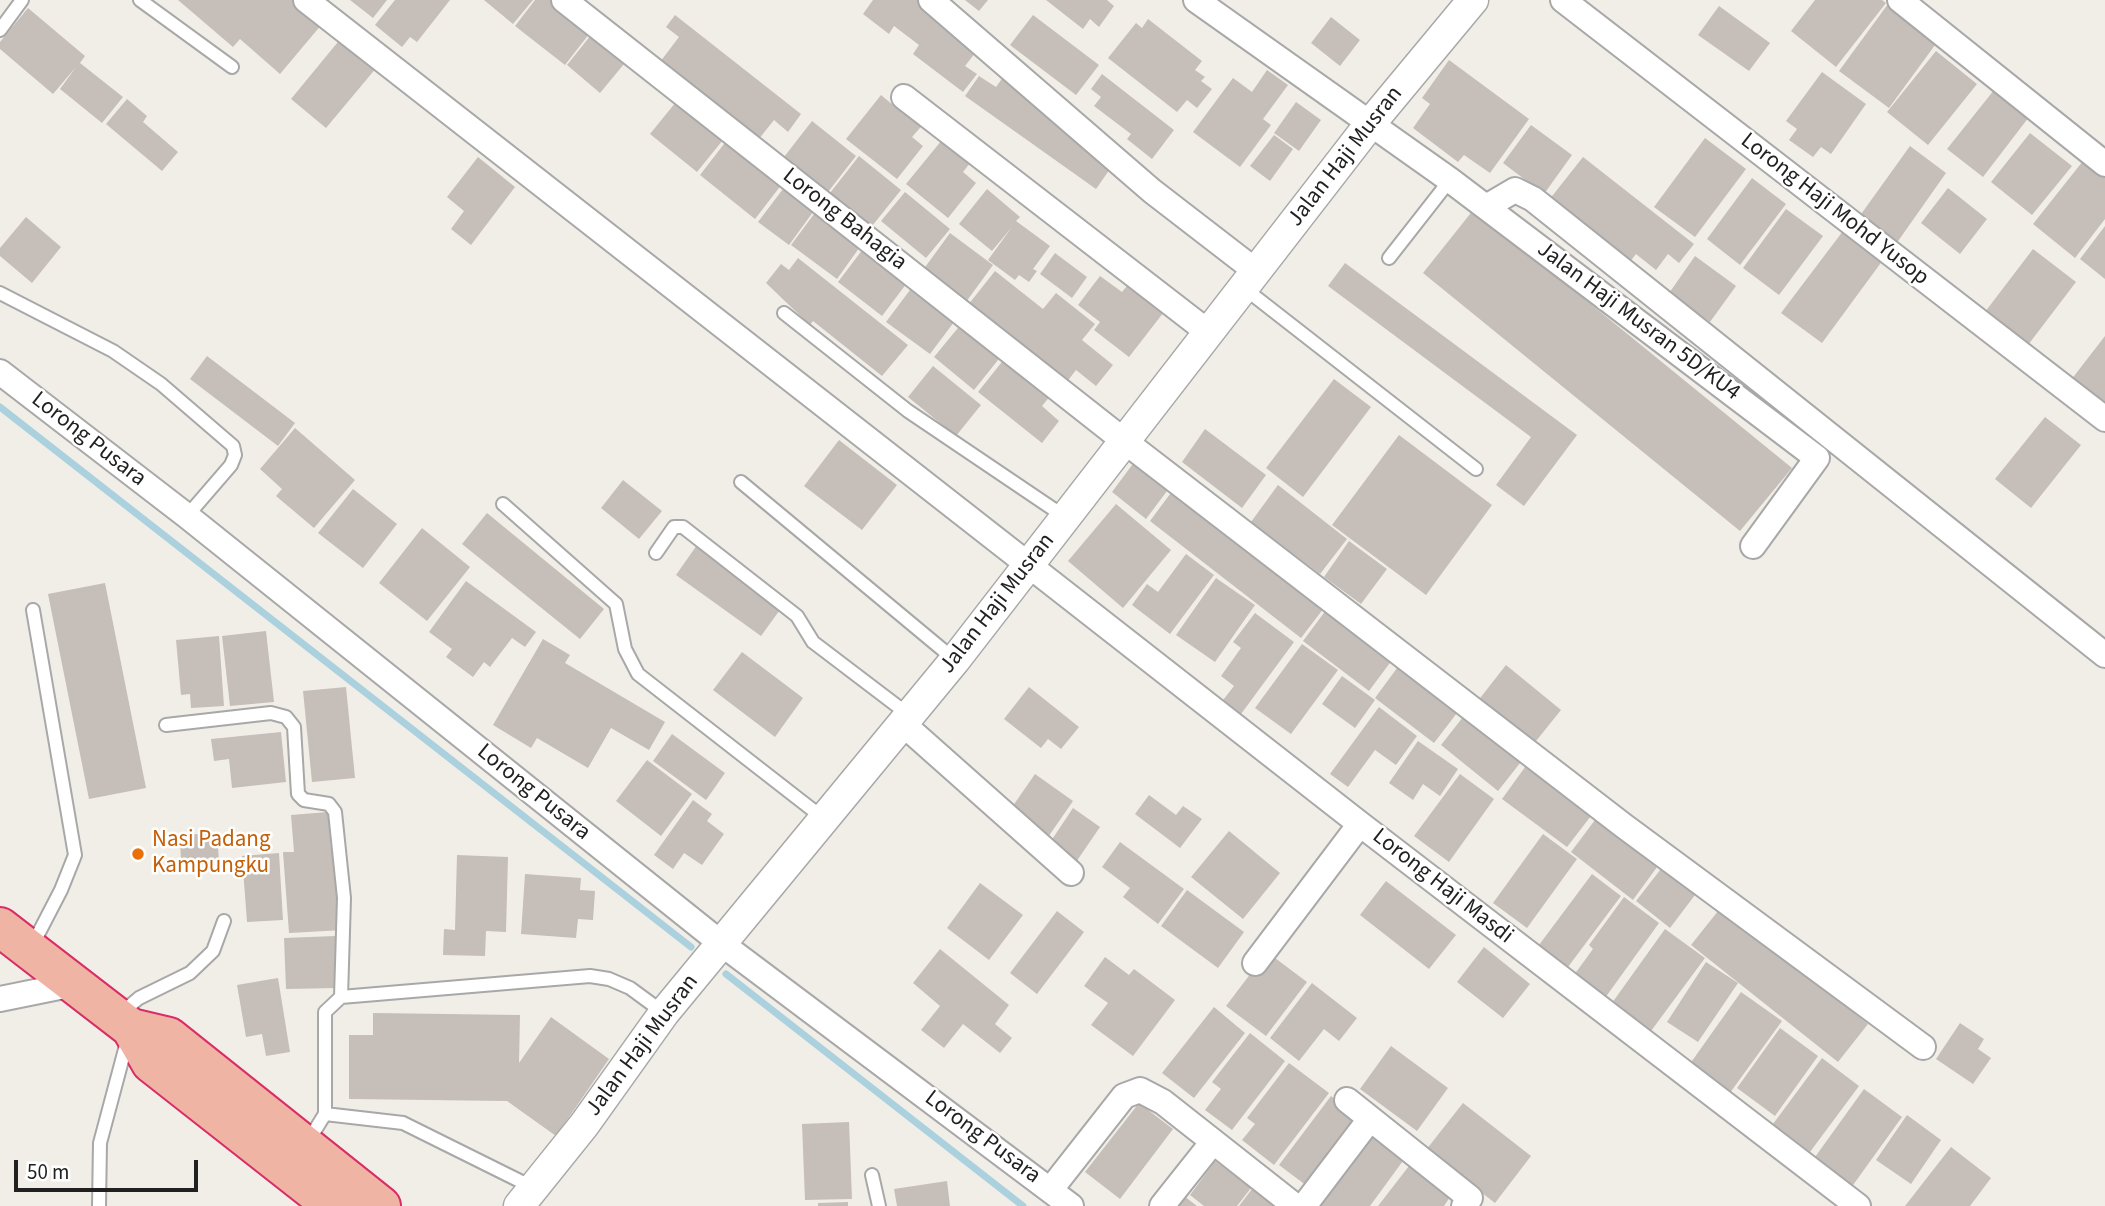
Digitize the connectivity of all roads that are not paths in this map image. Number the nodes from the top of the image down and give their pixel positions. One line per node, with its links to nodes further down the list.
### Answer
1 (22, 0): 10 (lane)
2 (140, 0): 11 (lane)
3 (306, 0): 32 (street, Lorong Haji Masdi)
4 (564, 0): 24 (street, Lorong Bahagia)
5 (931, 0): 18 (street)
6 (1196, 0): 13 (street, Jalan Haji Musran 5D/KU4)
7 (1473, 0): 13 (street, Jalan Haji Musran)
8 (1563, 0): 23 (street, Lorong Haji Mohd Yusop)
9 (1900, 0): 14 (street)
10 (0, 30)
11 (232, 66)
12 (904, 97): 21 (street)
13 (1370, 124): 15 (street, Jalan Haji Musran 5D/KU4); 18 (street, Jalan Haji Musran)
14 (2105, 164)
15 (1450, 180): 16 (street, Jalan Haji Musran 5D/KU4); 17 (lane)
16 (1486, 207): 30 (street, Jalan Haji Musran 5D/KU4); 34 (street)
17 (1389, 258)
18 (1248, 274): 21 (street, Jalan Haji Musran); 25 (lane)
19 (0, 293): 28 (lane)
20 (784, 313): 29 (lane)
21 (1208, 332): 24 (street, Jalan Haji Musran)
22 (0, 372): 28 (street, Lorong Pusara)
23 (2105, 419)
24 (1123, 440): 29 (street, Jalan Haji Musran); 51 (street, Lorong Bahagia)
25 (1476, 469)
26 (741, 482): 35 (lane)
27 (503, 504): 38 (lane)
28 (187, 516): 43 (street, Lorong Pusara)
29 (1065, 517): 32 (street, Jalan Haji Musran)
30 (1753, 546)
31 (656, 553): 36 (lane)
32 (1030, 564): 35 (street, Jalan Haji Musran); 39 (street, Lorong Haji Masdi)
33 (33, 610): 44 (lane)
34 (2105, 655)
35 (955, 660): 36 (street, Jalan Haji Musran)
36 (902, 714): 38 (street, Jalan Haji Musran); 40 (street)
37 (166, 725): 47 (lane)
38 (823, 818): 43 (street, Jalan Haji Musran)
39 (1360, 824): 45 (street); 69 (street, Lorong Haji Masdi)
40 (1071, 873)
41 (225, 921): 50 (lane)
42 (0, 927): 44 (highway)
43 (722, 944): 49 (street, Jalan Haji Musran); 58 (street, Lorong Pusara)
44 (30, 950): 46 (highway)
45 (1255, 963)
46 (74, 984): 48 (street); 50 (highway)
47 (341, 998): 49 (lane); 53 (lane)
48 (0, 999)
49 (664, 1013): 59 (street, Jalan Haji Musran)
50 (124, 1022): 56 (highway); 61 (lane)
51 (1923, 1047)
52 (1347, 1100): 54 (street)
53 (325, 1114): 56 (lane); 59 (lane)
54 (1370, 1119): 67 (street); 68 (street)
55 (1212, 1143): 58 (street); 65 (street); 66 (street)
56 (295, 1158): 60 (highway); 62 (highway)
57 (872, 1175): 63 (lane)
58 (1051, 1189): 64 (street, Lorong Pusara)
59 (527, 1197)
60 (359, 1203)
61 (99, 1206)
62 (303, 1206)
63 (879, 1206)
64 (1071, 1206)
65 (1163, 1206)
66 (1295, 1206)
67 (1304, 1206)
68 (1464, 1206)
69 (1858, 1206)

